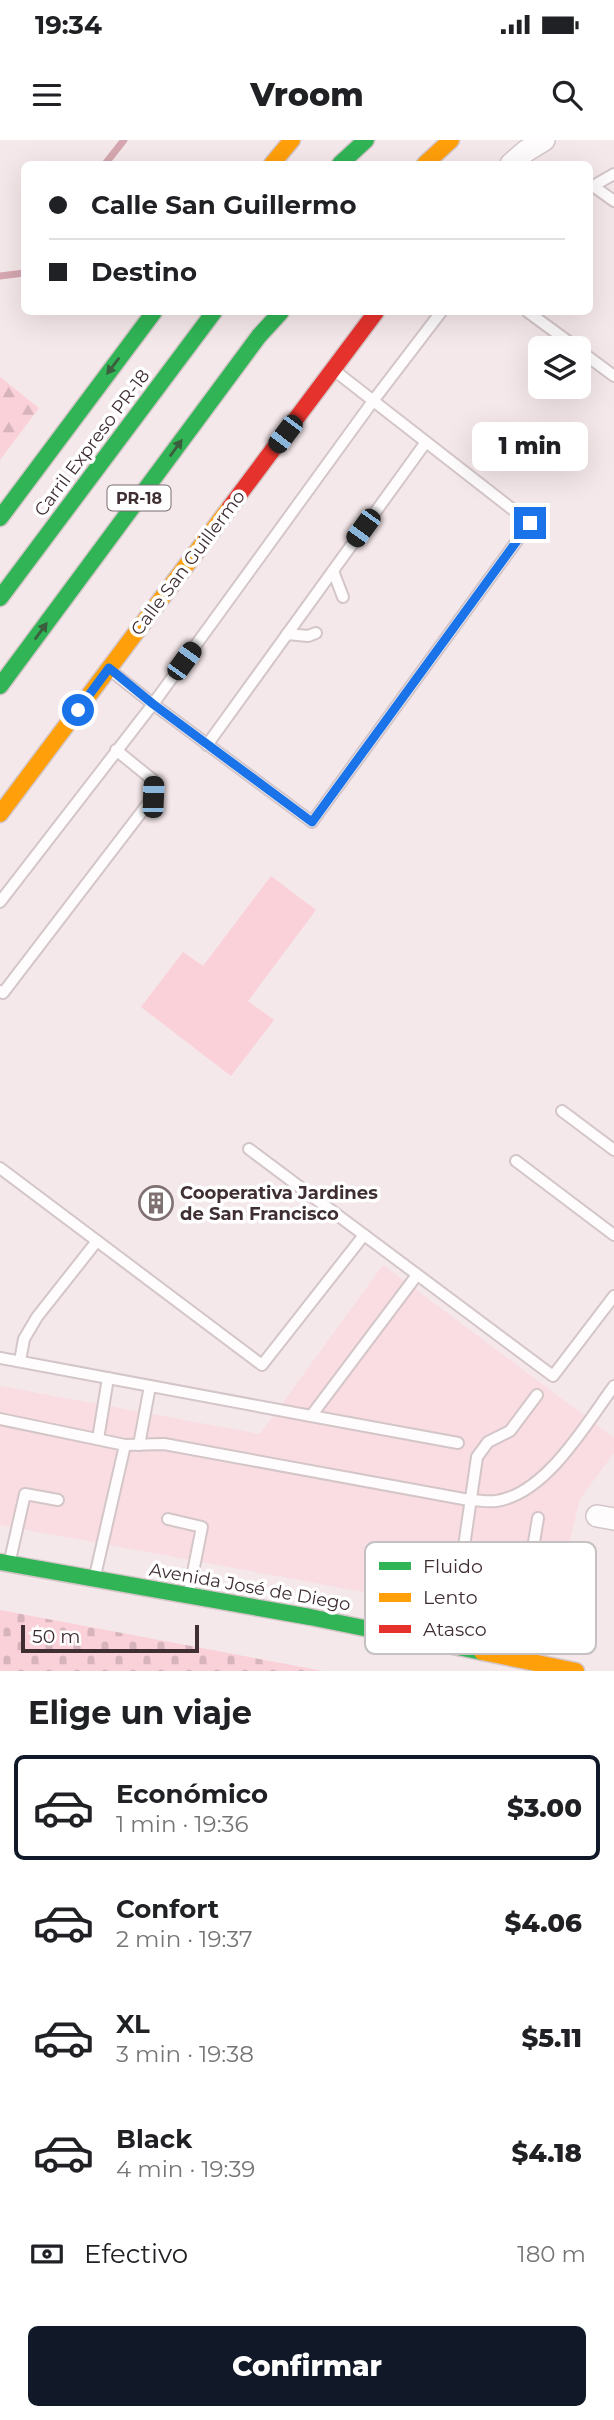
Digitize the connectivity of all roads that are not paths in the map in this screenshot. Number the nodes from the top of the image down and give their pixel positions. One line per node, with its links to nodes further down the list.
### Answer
1 (366, 140): 6 (main road)
2 (452, 140): 7 (main road)
3 (544, 140): 8 (street)
4 (292, 141): 5 (main road)
5 (275, 161)
6 (343, 161)
7 (428, 161)
8 (514, 161)
9 (614, 174): 10 (lane)
10 (614, 201)
11 (152, 315): 23 (main road, one-way to 23)
12 (212, 315): 26 (main road, Carril Expreso PR-18)
13 (278, 315): 30 (main road, PR-18, one-way to 13)
14 (374, 315): 19 (main road, Calle San Guillermo)
15 (439, 315): 21 (lane)
16 (532, 315): 17 (lane)
17 (560, 336)
18 (591, 359): 20 (lane)
19 (332, 370): 21 (lane); 29 (main road, Calle San Guillermo)
20 (614, 376)
21 (373, 401): 22 (lane); 31 (lane)
22 (425, 442): 24 (lane); 32 (lane)
23 (0, 518)
24 (332, 571): 25 (lane); 28 (lane)
25 (342, 597)
26 (0, 598)
27 (316, 633): 28 (lane)
28 (287, 634): 32 (lane)
29 (109, 668): 31 (lane); 34 (main road, Calle San Guillermo)
30 (0, 686)
31 (153, 704): 32 (lane); 33 (lane)
32 (207, 745)
33 (116, 750): 35 (lane); 36 (lane)
34 (0, 814)
35 (0, 902)
36 (0, 991)
37 (562, 1111): 39 (lane)
38 (249, 1149): 42 (lane)
39 (614, 1150)
40 (516, 1161): 43 (lane)
41 (0, 1168): 44 (lane)
42 (364, 1235): 44 (lane); 45 (lane)
43 (614, 1235)
44 (97, 1241): 48 (lane)
45 (417, 1275): 46 (lane); 53 (lane)
46 (614, 1296)
47 (0, 1358): 48 (lane)
48 (20, 1361): 49 (lane)
49 (108, 1378): 50 (lane); 55 (lane)
50 (149, 1386): 53 (lane); 58 (lane)
51 (614, 1386): 60 (lane)
52 (537, 1395): 60 (lane)
53 (311, 1416): 56 (lane)
54 (0, 1419): 55 (lane)
55 (98, 1440): 57 (lane)
56 (458, 1443)
57 (125, 1445): 58 (lane); 66 (lane)
58 (139, 1445): 60 (lane)
59 (58, 1500): 65 (lane)
60 (469, 1500): 63 (lane)
61 (538, 1518): 64 (lane)
62 (168, 1519): 67 (lane)
63 (464, 1542)
64 (534, 1542)
65 (4, 1563): 66 (main road, Avenida José de Diego)
66 (95, 1579): 67 (main road, Avenida José de Diego)
67 (188, 1595): 68 (main road, Avenida José de Diego)
68 (365, 1627)
69 (494, 1654): 70 (main road, Avenida José de Diego)
70 (576, 1671)

